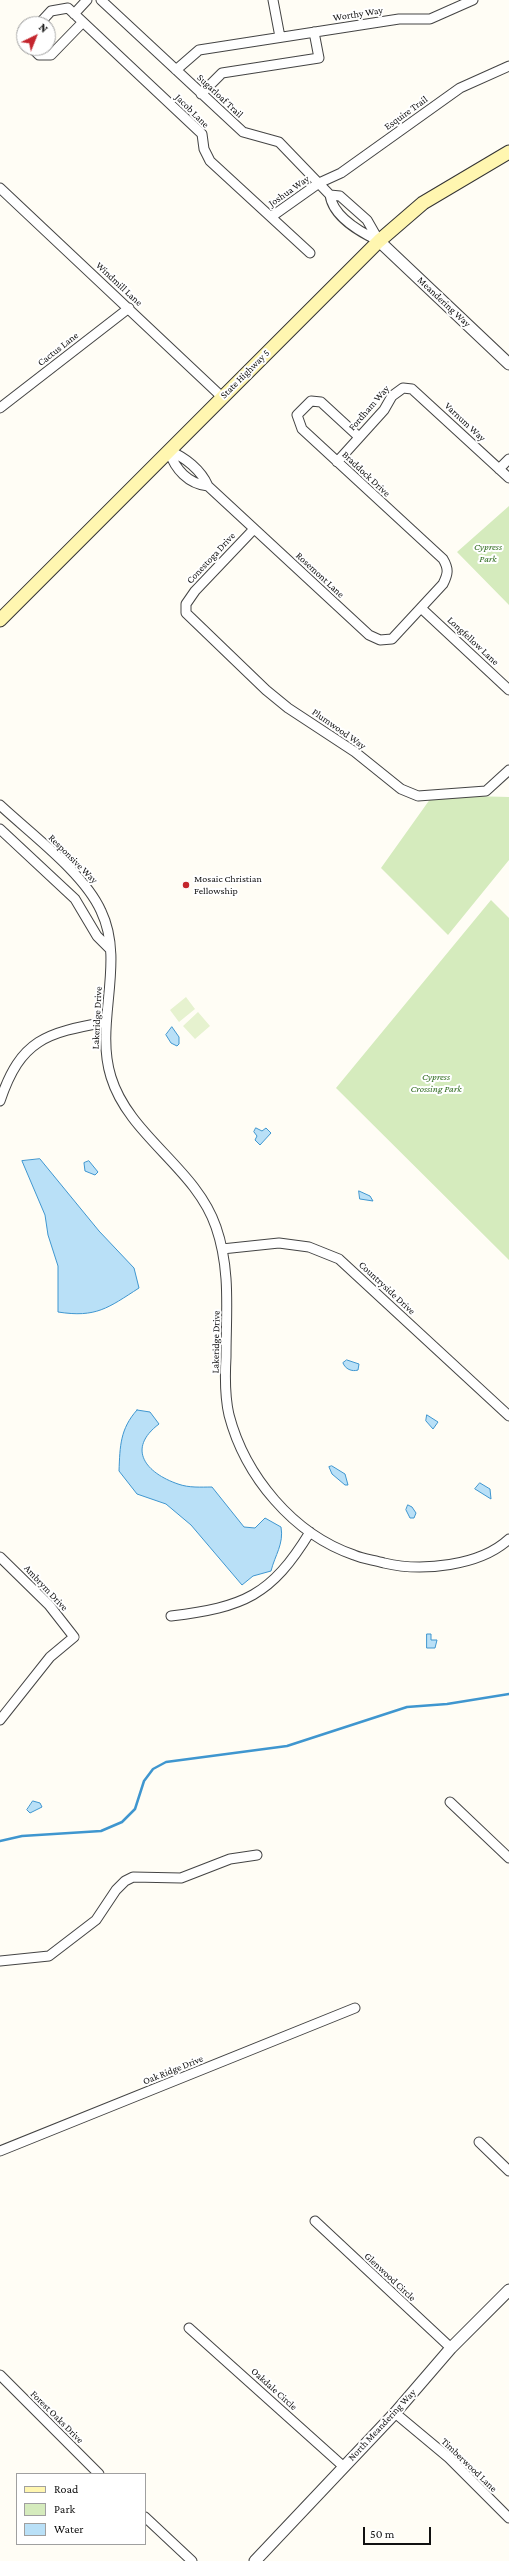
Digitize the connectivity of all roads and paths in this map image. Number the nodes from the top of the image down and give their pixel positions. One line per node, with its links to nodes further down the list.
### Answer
1 (87, 0): 5 (street)
2 (101, 0): 12 (street, Sugarloaf Trail)
3 (273, 0): 9 (street)
4 (473, 0): 8 (street, Worthy Way)
5 (74, 14): 6 (street, Jacob Lane); 7 (street, Jacob Lane)
6 (46, 16)
7 (83, 22): 10 (street); 18 (street, Jacob Lane)
8 (314, 32): 9 (street, Worthy Way); 13 (street)
9 (280, 37): 12 (street, Worthy Way)
10 (56, 50)
11 (509, 66): 15 (street, Esquire Trail)
12 (176, 70): 13 (street, Sugarloaf Trail)
13 (201, 94): 15 (street, Sugarloaf Trail)
14 (509, 152): 19 (main road, State Highway 5)
15 (319, 183): 17 (street, Sugarloaf Trail); 18 (street, Joshua Way)
16 (0, 188): 21 (street, Windmill Lane)
17 (330, 195): 19 (street, Sugarloaf Trail); 19 (street, Sugarloaf Trail)
18 (271, 216): 20 (street, Jacob Lane)
19 (379, 241): 22 (street, Meandering Way); 24 (main road, State Highway 5)
20 (310, 253)
21 (129, 308): 24 (street, Windmill Lane); 25 (street, Cactus Lane)
22 (509, 364)
23 (403, 388): 26 (street, Fordham Way); 30 (street, Varnum Way)
24 (222, 397): 27 (main road, State Highway 5)
25 (0, 408)
26 (359, 437): 29 (street, Fordham Way); 29 (street, Braddock Drive)
27 (169, 451): 32 (street, Rosemont Lane); 35 (main road, State Highway 5)
28 (509, 459): 30 (street)
29 (337, 462): 34 (street, Braddock Drive)
30 (499, 469): 31 (street, Varnum Way)
31 (509, 478)
32 (254, 529): 33 (street, Conestoga Drive); 34 (street, Rosemont Lane)
33 (186, 604): 37 (street, Plumwood Way)
34 (421, 608): 36 (street, Longfellow Lane)
35 (0, 620)
36 (509, 690)
37 (509, 770)
38 (0, 805): 40 (street, Responsive Way)
39 (0, 830): 40 (street)
40 (109, 948): 41 (street, Lakeridge Drive)
41 (106, 1022): 42 (street); 43 (street, Lakeridge Drive)
42 (0, 1101)
43 (222, 1249): 44 (street, Countryside Drive); 45 (street, Lakeridge Drive)
44 (509, 1416)
45 (310, 1532): 46 (street, Lakeridge Drive); 48 (street)
46 (509, 1539)
47 (0, 1557): 49 (street, Ambrym Drive)
48 (171, 1616)
49 (0, 1720)
50 (450, 1802): 52 (street)
51 (257, 1855): 53 (street)
52 (509, 1858)
53 (0, 1961)
54 (355, 2008): 56 (street, Oak Ridge Drive)
55 (479, 2142): 57 (street)
56 (0, 2152)
57 (509, 2171)
58 (315, 2221): 61 (street, Glenwood Circle)
59 (509, 2290): 61 (street, North Meandering Way)
60 (189, 2328): 64 (street, Oakdale Circle)
61 (451, 2348): 63 (street, North Meandering Way)
62 (0, 2375): 65 (street, Forest Oaks Drive)
63 (395, 2414): 64 (street, North Meandering Way); 67 (street, Timberwood Lane)
64 (344, 2467): 69 (street, North Meandering Way)
65 (98, 2473)
66 (146, 2518): 68 (street)
67 (509, 2518)
68 (192, 2561)
69 (255, 2561)

